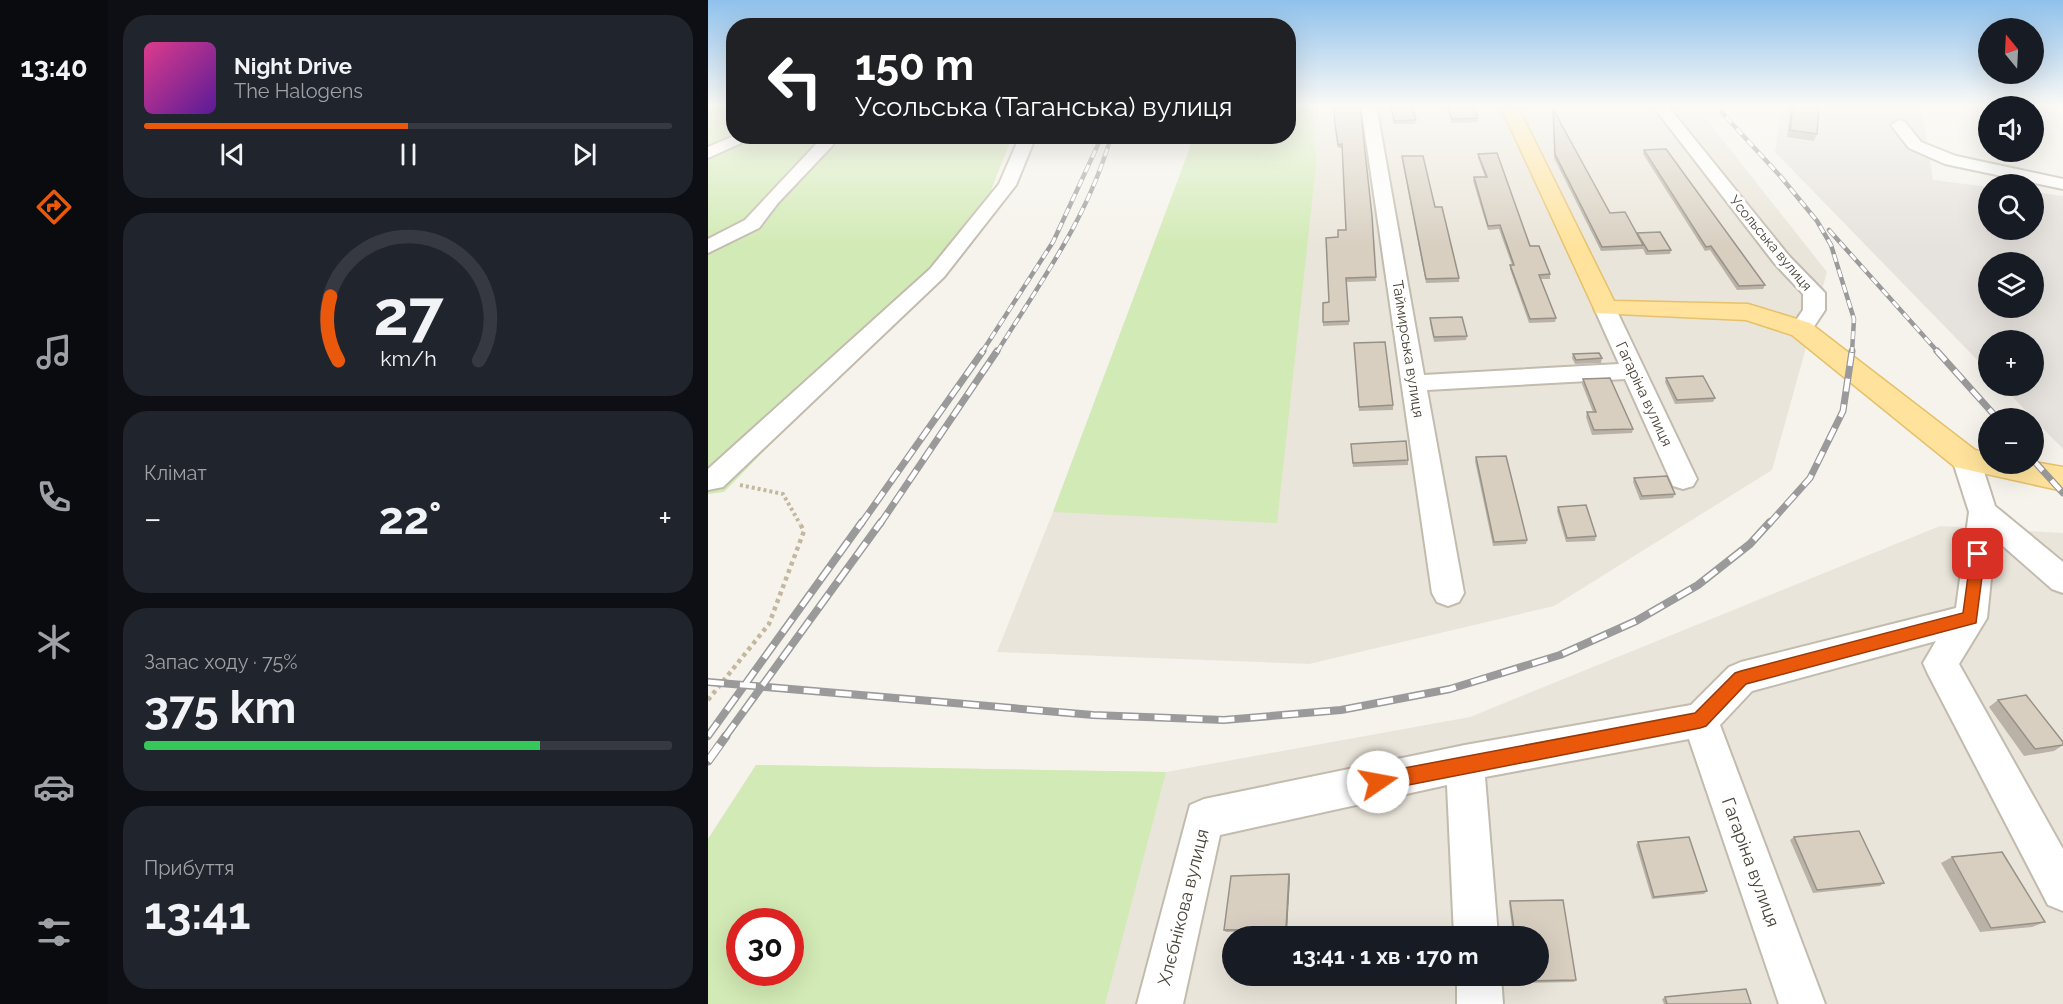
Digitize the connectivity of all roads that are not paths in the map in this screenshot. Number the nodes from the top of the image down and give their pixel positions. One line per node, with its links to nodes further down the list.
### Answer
1 (816, 152): 8 (street)
2 (1021, 152): 16 (street)
3 (1376, 152): 12 (street, Таймирська вулиця)
4 (1530, 152): 9 (main road)
5 (1696, 152): 10 (street, Усольська вулиця)
6 (1931, 152): 7 (street)
7 (2063, 184)
8 (708, 248)
9 (1605, 309): 10 (main road); 11 (street, Гагаріна вулиця)
10 (1801, 329): 13 (main road)
11 (1634, 371): 12 (street); 14 (street, Гагаріна вулиця)
12 (1413, 383): 19 (street, Таймирська вулиця)
13 (1966, 459): 15 (main road); 17 (street)
14 (1683, 479)
15 (2063, 479)
16 (711, 480)
17 (1983, 512): 18 (street); 20 (street)
18 (2063, 580)
19 (1448, 593)
20 (1971, 618): 21 (street); 23 (street)
21 (1700, 720): 22 (street, Хлєбнікова вулиця); 28 (street, Гагаріна вулиця)
22 (1465, 763): 24 (street); 26 (street, Хлєбнікова вулиця)
23 (2063, 890)
24 (1475, 926)
25 (1479, 986): 27 (street)
26 (1160, 1004)
27 (1480, 1004)
28 (1802, 1004)

